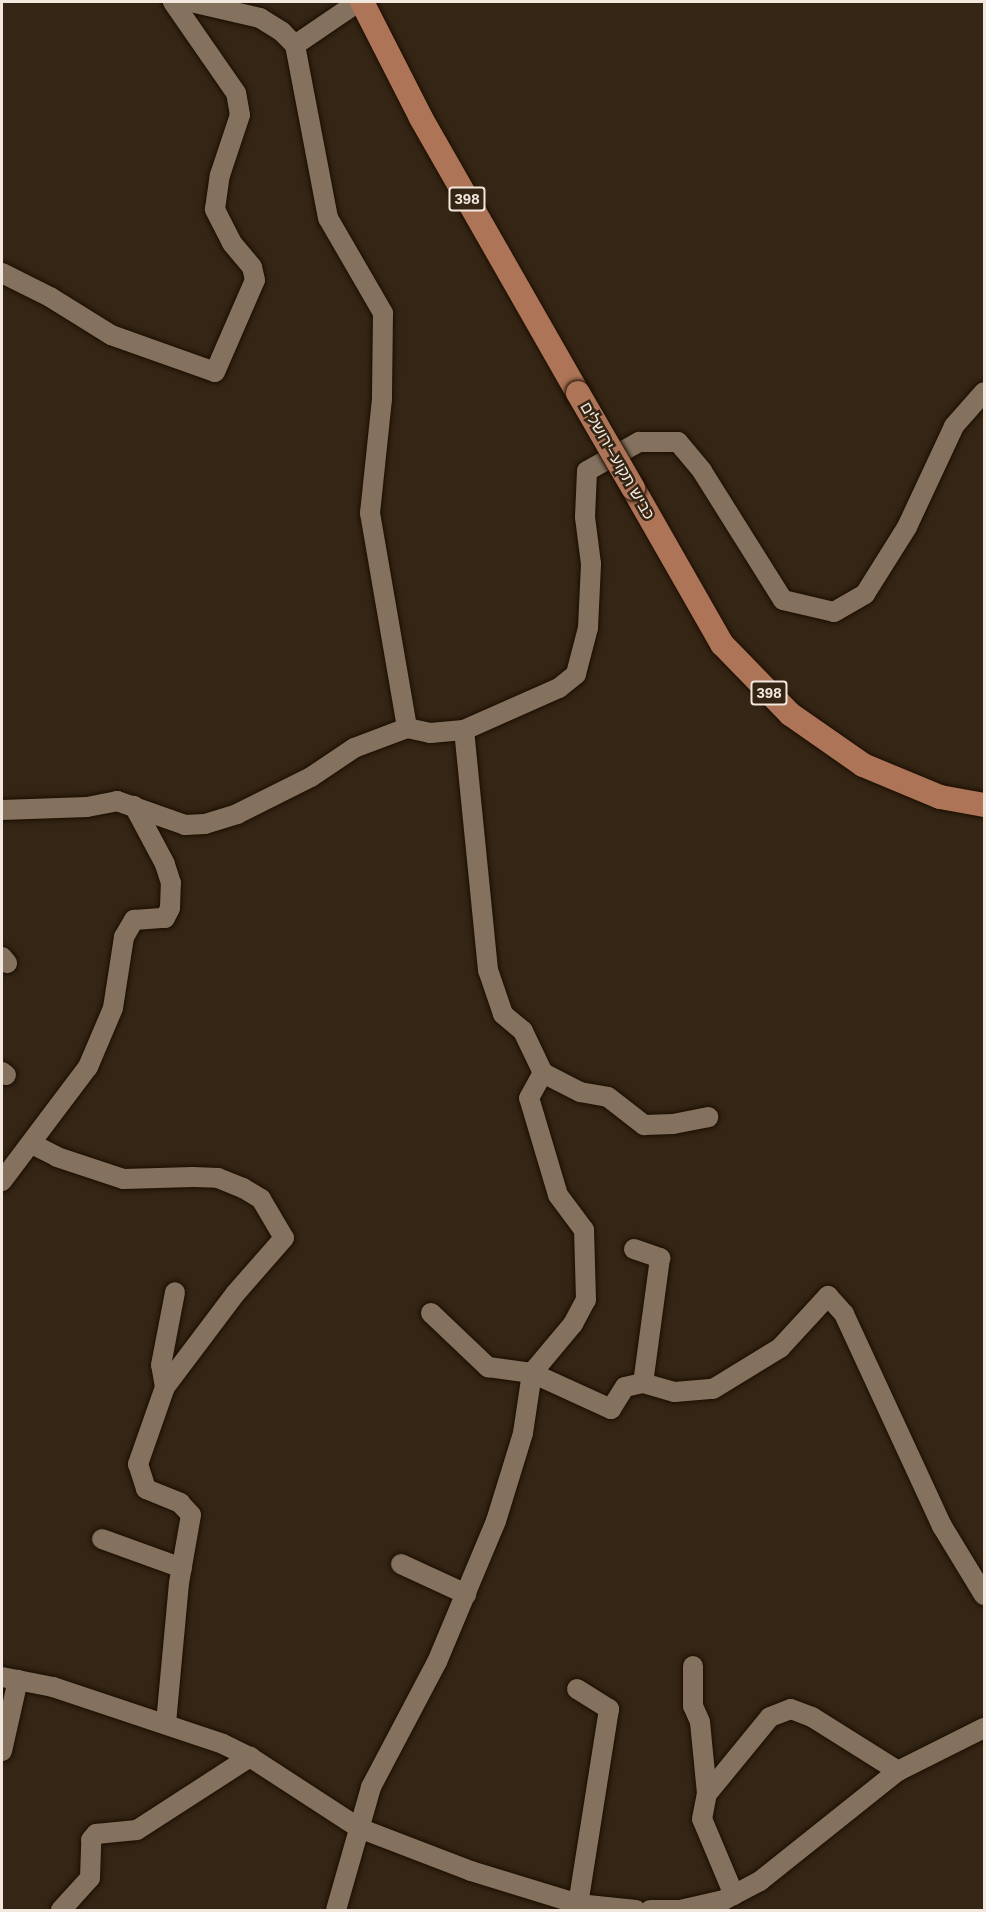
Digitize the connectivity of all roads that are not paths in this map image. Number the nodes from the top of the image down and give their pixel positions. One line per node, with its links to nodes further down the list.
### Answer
1 (173, 2): 5 (street)
2 (191, 2): 4 (street)
3 (360, 2): 4 (street); 11 (main road, כביש תקוע–ירושלים / 398, bridge)
4 (295, 45): 9 (street)
5 (2, 273)
6 (984, 392): 8 (street)
7 (984, 415): 8 (street)
8 (954, 426): 10 (street)
9 (407, 728): 10 (street); 12 (street)
10 (464, 729): 14 (street)
11 (984, 805)
12 (134, 806): 13 (street); 16 (street)
13 (2, 810)
14 (543, 1073): 15 (street); 21 (street)
15 (708, 1117)
16 (32, 1144): 17 (street); 23 (street)
17 (2, 1181)
18 (634, 1249): 22 (street)
19 (175, 1292): 23 (street)
20 (431, 1313): 21 (street)
21 (532, 1373): 22 (street); 27 (street)
22 (643, 1383): 28 (street)
23 (165, 1387): 26 (street)
24 (102, 1539): 26 (street)
25 (401, 1564): 27 (street)
26 (182, 1568): 32 (street)
27 (466, 1594): 38 (street)
28 (984, 1595)
29 (693, 1666): 37 (street)
30 (10, 1678): 32 (street); 34 (street)
31 (577, 1689): 40 (street)
32 (166, 1724): 35 (street)
33 (984, 1728): 36 (street)
34 (2, 1751)
35 (250, 1757): 38 (street); 41 (street)
36 (898, 1771): 37 (street); 39 (street)
37 (707, 1794): 39 (street)
38 (359, 1828): 40 (street); 42 (street)
39 (734, 1895): 44 (street)
40 (578, 1904): 43 (street)
41 (61, 1911)
42 (336, 1911)
43 (636, 1911)
44 (650, 1911)

